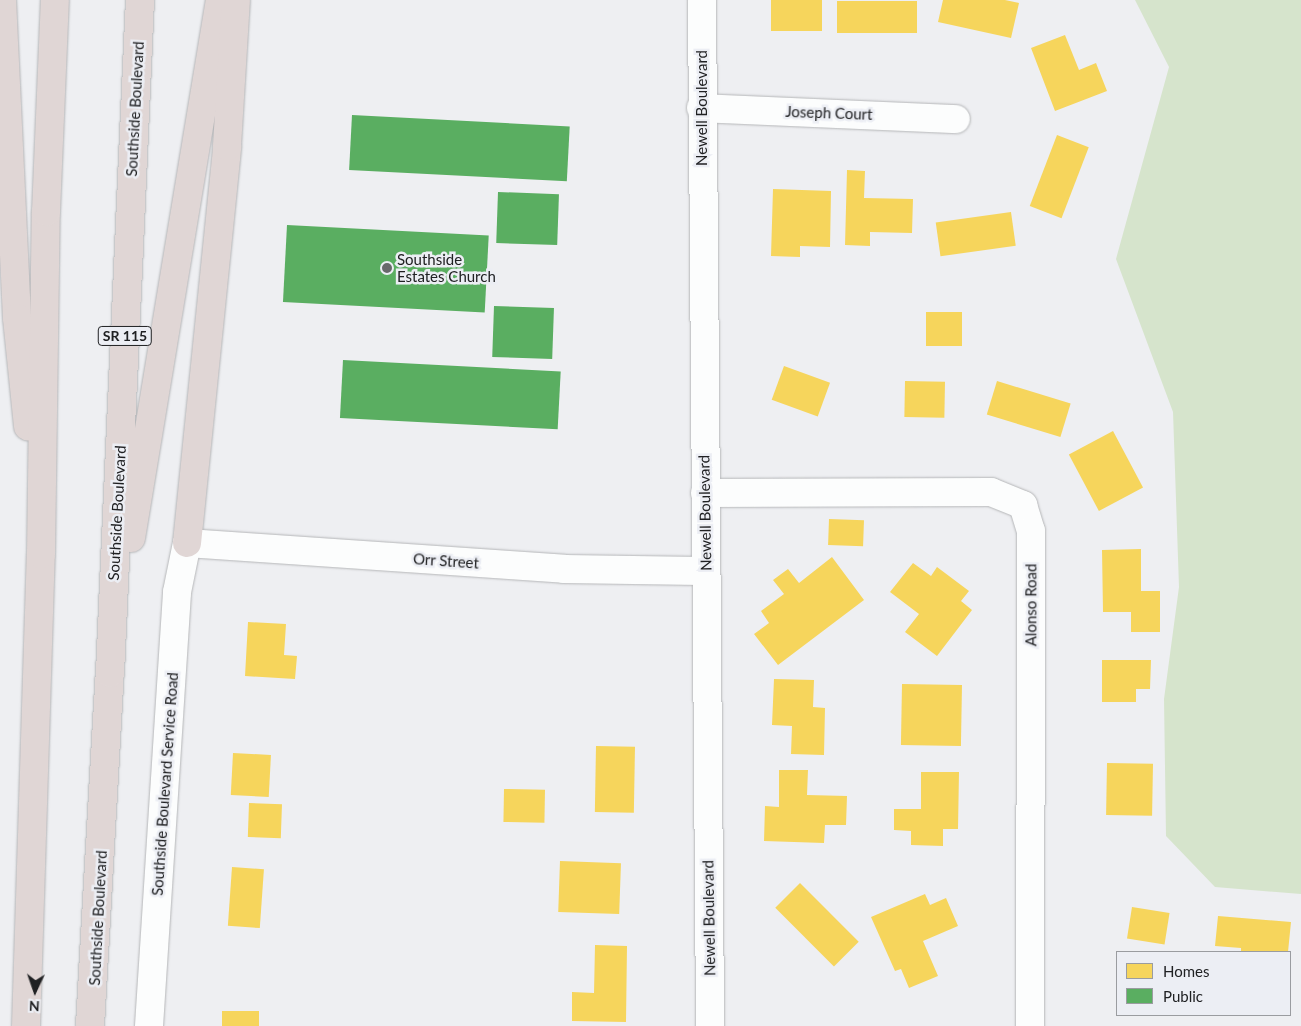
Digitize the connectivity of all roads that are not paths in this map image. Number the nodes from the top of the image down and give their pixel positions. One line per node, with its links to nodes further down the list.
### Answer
1 (2, 0): 11 (highway)
2 (55, 0): 11 (highway)
3 (140, 0): 13 (highway, Southside Boulevard / SR 115)
4 (220, 0): 13 (highway)
5 (236, 0): 10 (highway)
6 (702, 0): 7 (street, Newell Boulevard)
7 (701, 108): 8 (street, Joseph Court); 9 (street, Newell Boulevard)
8 (956, 118)
9 (705, 493): 12 (street, Newell Boulevard); 18 (street, Alonso Road)
10 (187, 543): 12 (street, Orr Street); 16 (street, Southside Boulevard Service Road)
11 (41, 554): 14 (highway)
12 (706, 571): 17 (street, Newell Boulevard)
13 (110, 673): 15 (highway, Southside Boulevard)
14 (26, 1026)
15 (90, 1026)
16 (149, 1026)
17 (710, 1026)
18 (1030, 1026)

